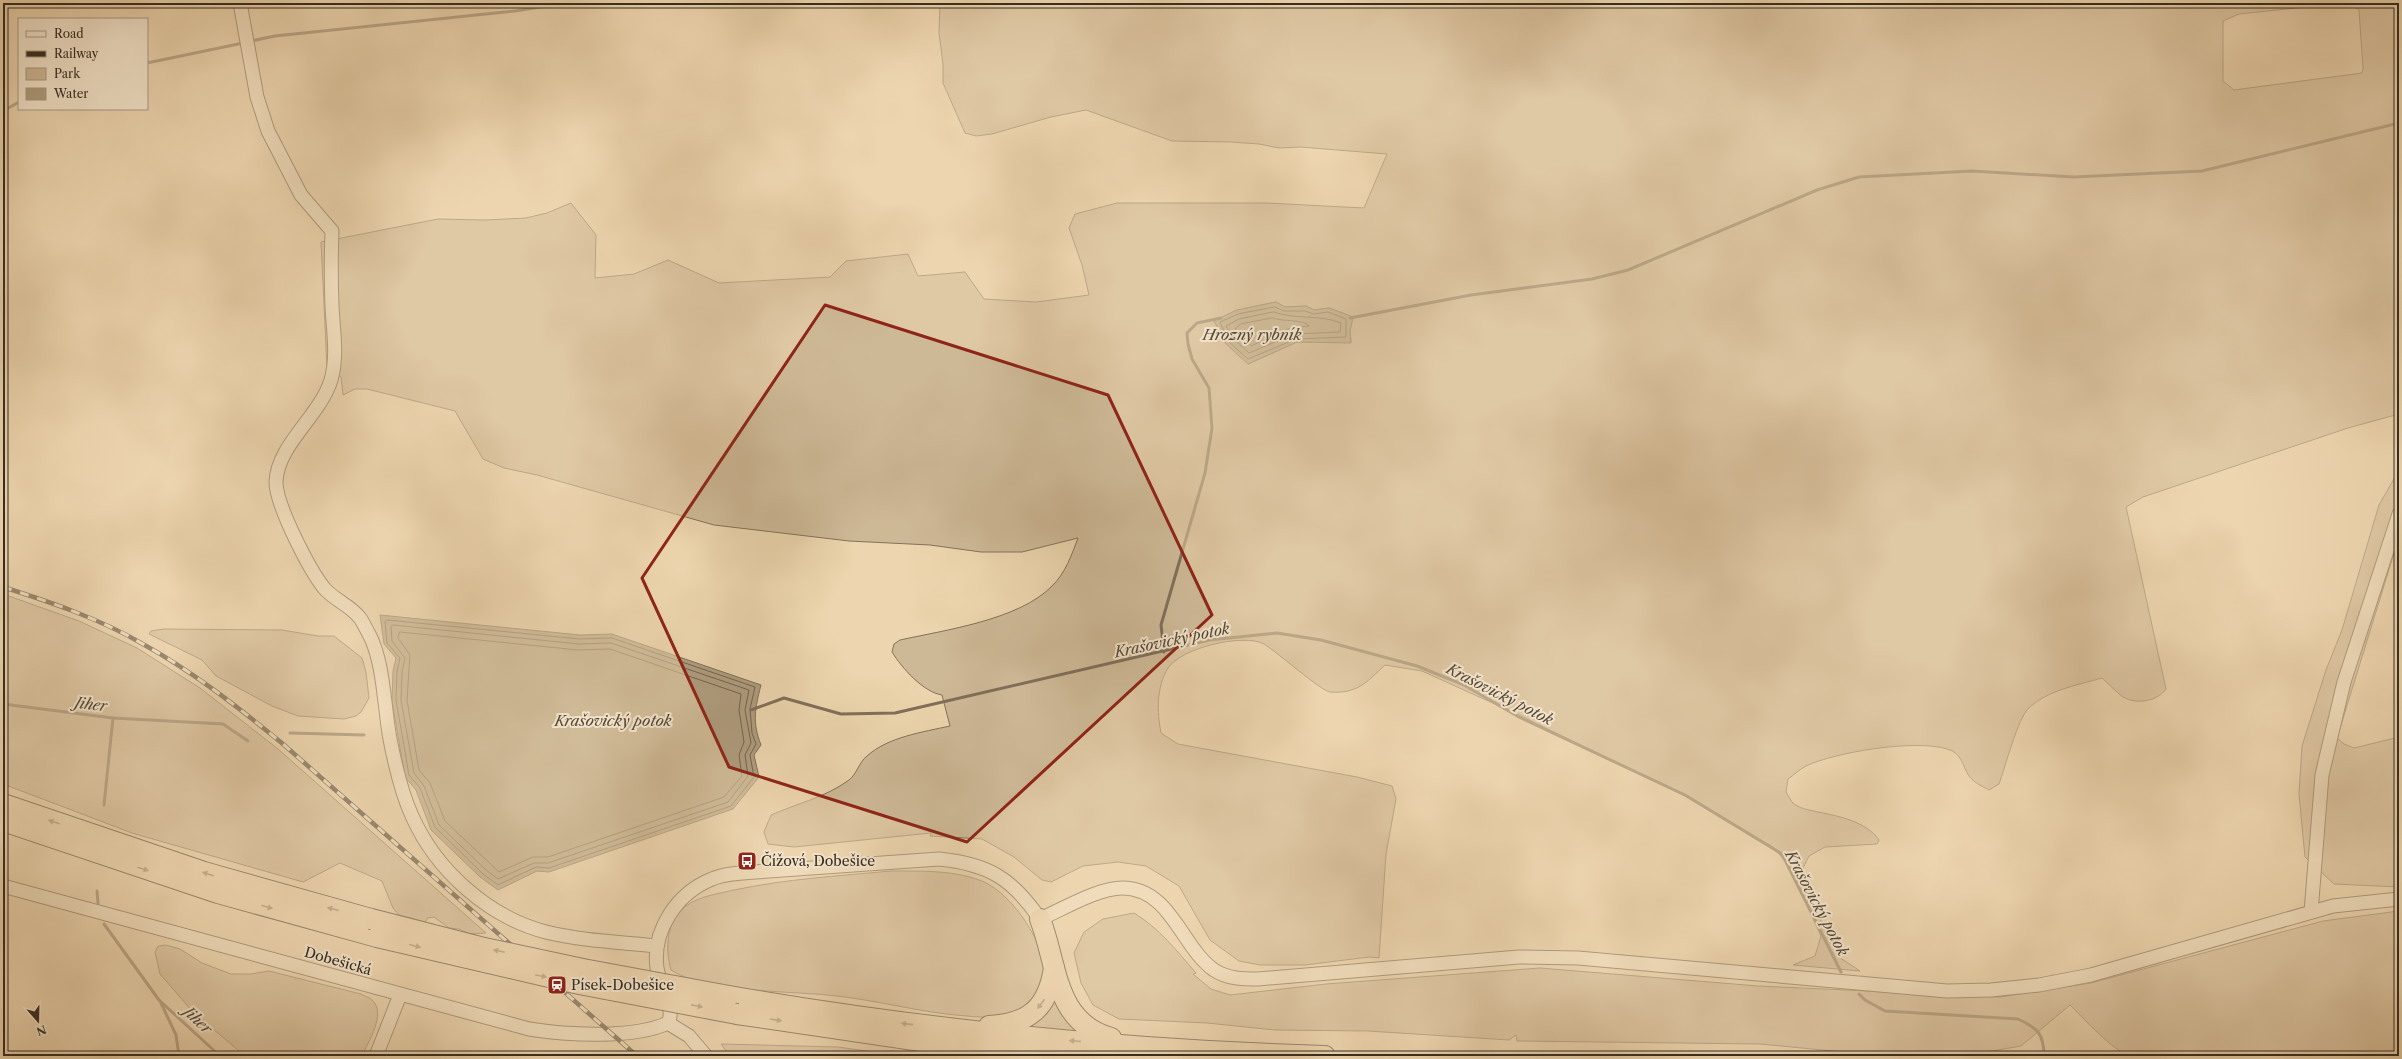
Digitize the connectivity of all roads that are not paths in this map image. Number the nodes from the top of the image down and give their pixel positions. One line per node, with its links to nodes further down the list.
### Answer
1 (240, 3): 10 (street)
2 (2399, 514): 8 (street)
3 (3, 804): 5 (highway, one-way to 3)
4 (3, 822): 5 (highway)
5 (99, 846): 13 (highway, bridge)
6 (3, 886): 12 (street, Dobešická)
7 (2399, 899): 8 (street)
8 (2311, 912): 9 (street)
9 (1040, 918): 10 (street); 11 (highway)
10 (658, 946): 14 (street)
11 (1054, 968): 15 (highway, one-way to 15); 17 (highway)
12 (400, 995): 14 (street, Dobešická); 18 (street)
13 (733, 1005): 15 (highway, one-way to 13); 16 (highway, one-way to 16)
14 (668, 1023): 19 (street)
15 (946, 1028): 17 (highway, one-way to 15)
16 (899, 1038): 20 (highway); 21 (highway)
17 (1142, 1047): 22 (highway)
18 (376, 1056)
19 (706, 1056)
20 (946, 1056)
21 (1067, 1056)
22 (1325, 1056)

